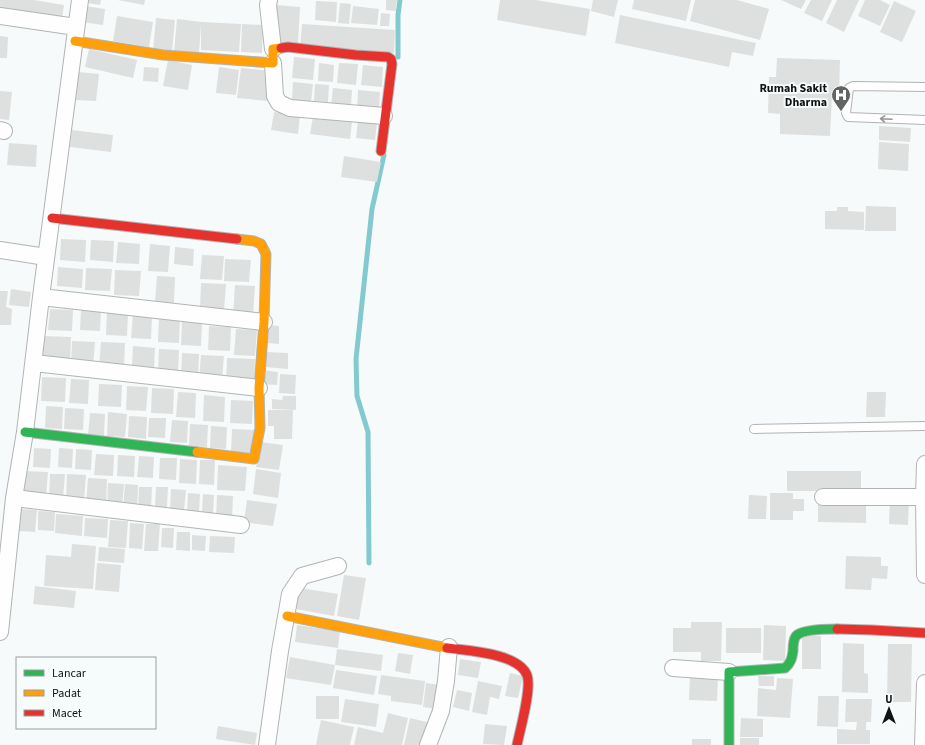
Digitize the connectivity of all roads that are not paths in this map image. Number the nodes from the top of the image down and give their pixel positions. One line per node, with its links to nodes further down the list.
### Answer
1 (80, 0): 4 (street)
2 (269, 0): 5 (street)
3 (0, 16): 4 (street)
4 (76, 34): 5 (street); 10 (street)
5 (273, 56): 7 (street); 7 (street)
6 (925, 88): 8 (lane, one-way to 6)
7 (384, 116): 9 (street)
8 (925, 120)
9 (382, 151)
10 (52, 218): 12 (street); 14 (street)
11 (0, 250): 12 (street)
12 (46, 257): 13 (street)
13 (41, 297): 14 (street); 15 (street)
14 (264, 322): 16 (street)
15 (34, 363): 16 (street); 19 (street)
16 (259, 388): 19 (street)
17 (925, 426): 18 (lane)
18 (754, 429)
19 (25, 432): 23 (street)
20 (925, 464): 22 (street)
21 (823, 497): 22 (street)
22 (924, 497): 26 (street)
23 (14, 498): 24 (street); 28 (street)
24 (241, 525)
25 (338, 566): 27 (street)
26 (925, 575)
27 (287, 616): 30 (street); 35 (street)
28 (0, 632)
29 (925, 633): 32 (street)
30 (449, 647): 36 (street); 37 (street)
31 (673, 668): 32 (street)
32 (729, 672): 38 (street)
33 (925, 683): 34 (street)
34 (925, 692): 39 (street)
35 (267, 745)
36 (428, 745)
37 (517, 745)
38 (729, 745)
39 (923, 745)

